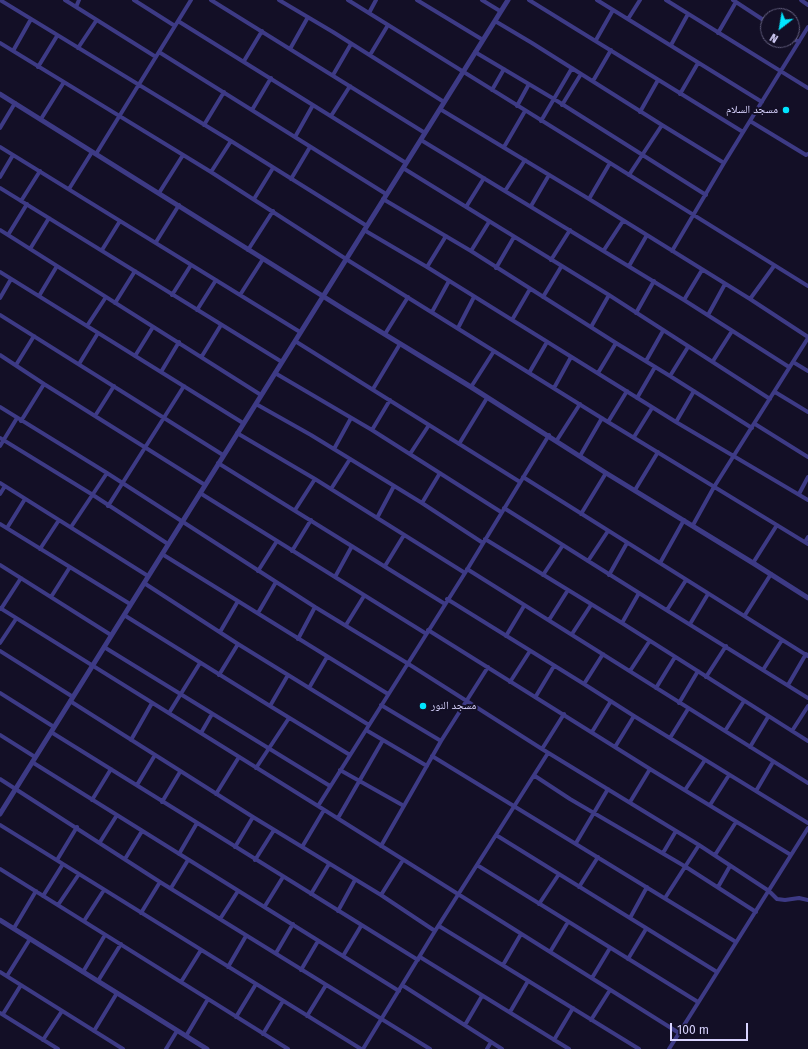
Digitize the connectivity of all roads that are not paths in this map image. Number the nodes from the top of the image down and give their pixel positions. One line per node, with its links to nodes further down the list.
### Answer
1 (0, 0): 27 (street)
2 (65, 0): 20 (street)
3 (79, 0): 20 (street)
4 (134, 0): 33 (street)
5 (191, 0): 30 (street)
6 (211, 0): 35 (street)
7 (280, 0): 25 (street)
8 (348, 0): 23 (street)
9 (376, 0): 23 (street)
10 (417, 0): 40 (street)
11 (482, 0): 22 (street)
12 (508, 0): 22 (street)
13 (529, 0): 41 (street)
14 (597, 0): 21 (street)
15 (640, 0): 28 (street)
16 (666, 0): 24 (street)
17 (801, 0): 19 (street)
18 (734, 1): 26 (street); 36 (street)
19 (808, 5)
20 (76, 6): 29 (street)
21 (613, 10): 28 (street); 41 (street)
22 (500, 11): 31 (street)
23 (369, 13): 32 (street)
24 (688, 14): 36 (street); 45 (street)
25 (308, 17): 44 (street); 48 (street)
26 (760, 17)
27 (31, 19): 37 (street); 50 (street)
28 (628, 19): 45 (street)
29 (96, 21): 46 (street); 54 (street)
30 (178, 21): 33 (street); 55 (street)
31 (495, 21): 40 (street); 58 (street)
32 (388, 25): 53 (street); 61 (street)
33 (175, 26): 51 (street)
34 (808, 27): 38 (street)
35 (262, 31): 48 (street); 55 (street)
36 (718, 33): 60 (street)
37 (57, 36): 46 (street); 57 (street)
38 (803, 36): 39 (street); 42 (street)
39 (808, 39)
40 (482, 40): 52 (street)
41 (596, 40): 49 (street)
42 (800, 40)
43 (0, 43): 50 (street)
44 (351, 44): 53 (street); 63 (street)
45 (671, 45): 56 (street)
46 (78, 48): 68 (street)
47 (795, 48): 60 (street)
48 (290, 49): 63 (street)
49 (611, 50): 65 (street); 67 (street)
50 (13, 51): 57 (street)
51 (159, 52): 54 (street); 73 (street)
52 (475, 52): 59 (street); 61 (street)
53 (370, 55): 77 (street)
54 (156, 57): 68 (street)
55 (244, 61): 64 (street)
56 (698, 63): 75 (street); 78 (street)
57 (38, 67): 66 (street)
58 (572, 68): 62 (street); 76 (street)
59 (504, 69): 69 (street); 72 (street)
60 (781, 71): 71 (street); 78 (street)
61 (462, 72): 72 (street); 77 (street)
62 (581, 74): 67 (street); 80 (street)
63 (333, 76): 70 (street)
64 (271, 78): 81 (street); 84 (street)
65 (658, 80): 75 (street); 86 (street)
66 (64, 82): 87 (street); 89 (street)
67 (593, 82): 86 (street)
68 (139, 84): 87 (street); 92 (street)
69 (529, 84): 76 (street); 82 (street)
70 (350, 86): 88 (street); 96 (street)
71 (808, 88)
72 (492, 90): 82 (street)
73 (224, 92): 84 (street); 92 (street)
74 (0, 94): 79 (street)
75 (680, 94): 95 (street)
76 (554, 99): 80 (street); 90 (street)
77 (444, 102): 83 (street)
78 (762, 102): 91 (street)
79 (15, 103): 89 (street); 94 (street)
80 (562, 104): 107 (street)
81 (313, 105): 88 (street); 97 (street)
82 (517, 106): 85 (street)
83 (440, 109): 96 (street); 100 (street)
84 (252, 110): 97 (street)
85 (525, 111): 90 (street); 100 (street)
86 (640, 112): 93 (street)
87 (119, 116): 103 (street); 106 (street)
88 (331, 116): 109 (street)
89 (41, 119): 103 (street)
90 (541, 121): 110 (street)
91 (750, 122): 95 (street); 104 (street)
92 (204, 125): 99 (street)
93 (662, 125): 107 (street); 111 (street)
94 (0, 128)
95 (743, 132): 111 (street)
96 (425, 133): 98 (street)
97 (295, 137): 102 (street)
98 (420, 140): 109 (street); 119 (street)
99 (231, 141): 112 (street); 115 (street)
100 (504, 146): 108 (street)
101 (0, 147): 105 (street)
102 (310, 147): 120 (street); 126 (street)
103 (94, 153): 122 (street); 124 (street)
104 (808, 154)
105 (13, 155): 114 (street); 118 (street)
106 (183, 155): 115 (street); 124 (street)
107 (642, 155): 117 (street); 125 (street)
108 (525, 160): 116 (street); 123 (street)
109 (406, 163): 113 (street)
110 (610, 163): 117 (street); 128 (street)
111 (724, 163): 125 (street)
112 (274, 168): 120 (street); 127 (street)
113 (403, 168): 126 (street); 132 (street)
114 (40, 171): 122 (street); 129 (street)
115 (211, 172): 127 (street)
116 (549, 175): 128 (street); 133 (street)
117 (629, 175): 135 (street)
118 (0, 177)
119 (484, 178): 123 (street); 132 (street)
120 (290, 179): 140 (street)
121 (0, 188): 129 (street)
122 (69, 189): 137 (street)
123 (506, 191): 133 (street)
124 (159, 193): 131 (street)
125 (706, 195): 135 (street)
126 (385, 197): 140 (street); 145 (street)
127 (254, 199): 134 (street)
128 (589, 199): 138 (street)
129 (21, 201): 130 (street)
130 (27, 204): 136 (street); 143 (street)
131 (179, 205): 147 (street); 150 (street)
132 (466, 206): 139 (street)
133 (531, 206): 142 (street)
134 (273, 211): 150 (street); 155 (street)
135 (694, 216): 152 (street); 161 (street)
136 (49, 218): 148 (street); 149 (street)
137 (120, 221): 147 (street); 149 (street)
138 (623, 221): 144 (street); 151 (street)
139 (489, 222): 146 (street); 153 (street)
140 (366, 228): 155 (street); 162 (street)
141 (0, 230): 143 (street)
142 (570, 230): 151 (street); 156 (street)
143 (8, 235): 148 (street)
144 (646, 235): 152 (street); 160 (street)
145 (446, 236): 153 (street); 162 (street)
146 (514, 237): 156 (street); 163 (street)
147 (156, 242): 157 (street)
148 (30, 249): 158 (street)
149 (102, 250): 165 (street)
150 (248, 250): 154 (street)
151 (604, 250): 160 (street)
152 (672, 251): 164 (street)
153 (471, 252): 163 (street)
154 (263, 259): 175 (street); 177 (street)
155 (346, 259): 177 (street); 180 (street)
156 (551, 260): 159 (street)
157 (191, 265): 168 (street); 174 (street)
158 (57, 266): 176 (street); 179 (street)
159 (561, 266): 178 (street); 182 (street)
160 (629, 266): 170 (street)
161 (774, 266): 172 (street); 184 (street)
162 (427, 267): 169 (street)
163 (496, 268): 173 (street)
164 (702, 270): 171 (street); 185 (street)
165 (135, 271): 174 (street); 186 (street)
166 (0, 272): 167 (street)
167 (11, 279): 176 (street); 183 (street)
168 (216, 280): 175 (street); 187 (street)
169 (450, 281): 181 (street); 188 (street)
170 (654, 281): 185 (street); 189 (street)
171 (726, 284): 184 (street); 191 (street)
172 (808, 286)
173 (530, 289): 182 (street); 192 (street)
174 (172, 295): 187 (street)
175 (240, 295): 200 (street)
176 (39, 296): 194 (street)
177 (323, 296): 200 (street); 202 (street)
178 (609, 296): 189 (street); 196 (street)
179 (106, 297): 186 (street); 194 (street)
180 (408, 297): 188 (street); 202 (street)
181 (474, 297): 192 (street); 197 (street)
182 (543, 297): 196 (street)
183 (0, 298)
184 (750, 299): 204 (street)
185 (684, 300): 191 (street)
186 (115, 303): 195 (street)
187 (198, 310): 193 (street)
188 (432, 312): 197 (street)
189 (636, 313): 198 (street)
190 (0, 315): 203 (street)
191 (708, 315): 199 (street)
192 (512, 320): 207 (street)
193 (221, 325): 214 (street); 218 (street)
194 (87, 326): 201 (street)
195 (153, 326): 206 (street); 213 (street)
196 (591, 327): 208 (street)
197 (458, 328): 211 (street)
198 (663, 331): 210 (street); 216 (street)
199 (732, 331): 217 (street); 223 (street)
200 (300, 332): 205 (street)
201 (98, 333): 213 (street); 220 (street)
202 (385, 334): 209 (street)
203 (34, 336): 220 (street); 221 (street)
204 (808, 337): 219 (street)
205 (295, 341): 218 (street); 235 (street)
206 (179, 342): 214 (street); 225 (street)
207 (547, 342): 215 (street); 227 (street)
208 (616, 343): 216 (street); 228 (street)
209 (400, 344): 233 (street); 235 (street)
210 (688, 347): 217 (street); 229 (street)
211 (494, 351): 227 (street); 233 (street)
212 (0, 355): 221 (street)
213 (135, 356): 225 (street)
214 (202, 356): 239 (street)
215 (572, 357): 228 (street); 234 (street)
216 (646, 361): 222 (street)
217 (713, 361): 242 (street)
218 (282, 362): 226 (street)
219 (792, 362): 223 (street); 224 (street)
220 (79, 364): 231 (street)
221 (16, 365): 230 (street)
222 (655, 367): 229 (street); 241 (street)
223 (789, 367): 238 (street)
224 (808, 371)
225 (161, 372): 232 (street)
226 (275, 373): 239 (street); 251 (street)
227 (529, 373): 234 (street)
228 (598, 373): 236 (street)
229 (670, 376): 237 (street)
230 (44, 384): 249 (street); 253 (street)
231 (114, 386): 249 (street); 250 (street)
232 (184, 386): 250 (street); 256 (street)
233 (471, 387): 240 (street)
234 (554, 388): 245 (street)
235 (373, 389): 243 (street)
236 (627, 391): 241 (street); 254 (street)
237 (694, 391): 255 (street); 259 (street)
238 (775, 392): 242 (street); 248 (street)
239 (261, 395): 244 (street)
240 (487, 398): 262 (street); 266 (street)
241 (637, 398): 247 (street)
242 (770, 399): 257 (street)
243 (390, 400): 258 (street); 260 (street)
244 (256, 404): 256 (street); 269 (street)
245 (580, 404): 252 (street); 265 (street)
246 (0, 407): 253 (street)
247 (652, 408): 255 (street); 263 (street)
248 (808, 412)
249 (95, 416): 268 (street)
250 (165, 418): 268 (street); 272 (street)
251 (351, 418): 260 (street); 269 (street)
252 (602, 418): 254 (street); 273 (street)
253 (19, 419): 264 (street); 279 (street)
254 (608, 422): 263 (street)
255 (676, 422): 274 (street)
256 (243, 424): 261 (street)
257 (754, 424): 259 (street); 275 (street)
258 (429, 425): 266 (street); 271 (street)
259 (752, 428): 274 (street)
260 (372, 430): 271 (street)
261 (237, 433): 272 (street); 283 (street)
262 (549, 436): 265 (street); 281 (street)
263 (634, 438): 270 (street)
264 (2, 440): 267 (street); 296 (street)
265 (557, 440): 273 (street)
266 (459, 444): 284 (street)
267 (0, 446)
268 (146, 447): 286 (street); 287 (street)
269 (334, 448): 276 (street)
270 (658, 452): 290 (street); 292 (street)
271 (410, 454): 280 (street)
272 (224, 455): 277 (street)
273 (580, 456): 278 (street)
274 (734, 456): 290 (street); 295 (street)
275 (808, 457)
276 (350, 459): 289 (street); 291 (street)
277 (218, 463): 287 (street); 302 (street)
278 (606, 472): 292 (street); 304 (street)
279 (107, 473): 286 (street); 296 (street)
280 (440, 473): 299 (street); 303 (street)
281 (523, 477): 284 (street); 304 (street)
282 (808, 478): 295 (street)
283 (315, 479): 291 (street); 302 (street)
284 (520, 482): 301 (street)
285 (0, 483): 288 (street)
286 (123, 484): 300 (street); 309 (street)
287 (205, 485): 293 (street)
288 (5, 486): 294 (street); 297 (street)
289 (394, 486): 299 (street); 305 (street)
290 (714, 487): 311 (street); 312 (street)
291 (331, 489): 305 (street)
292 (635, 490): 308 (street)
293 (200, 493): 309 (street); 318 (street)
294 (0, 494)
295 (799, 494): 298 (street)
296 (93, 495): 300 (street); 313 (street)
297 (25, 499): 306 (street); 314 (street)
298 (808, 500)
299 (422, 503): 319 (street)
300 (108, 506): 320 (street)
301 (504, 508): 303 (street); 323 (street)
302 (295, 510): 307 (street)
303 (501, 512): 319 (street)
304 (581, 514): 315 (street)
305 (377, 518): 316 (street)
306 (59, 520): 313 (street); 325 (street)
307 (311, 520): 324 (street); 326 (street)
308 (684, 520): 311 (street); 329 (street)
309 (182, 522): 320 (street); 334 (street)
310 (0, 524): 314 (street)
311 (693, 525): 330 (street)
312 (777, 525): 322 (street); 330 (street)
313 (71, 527): 339 (street)
314 (7, 528): 325 (street)
315 (608, 531): 321 (street); 328 (street)
316 (404, 535): 332 (street); 335 (street)
317 (808, 537): 322 (street)
318 (277, 541): 326 (street); 334 (street)
319 (484, 541): 335 (street); 337 (street)
320 (168, 544): 327 (street)
321 (627, 544): 329 (street); 338 (street)
322 (806, 544)
323 (563, 545): 328 (street); 337 (street)
324 (352, 546): 332 (street); 340 (street)
325 (40, 549): 333 (street)
326 (292, 551): 340 (street)
327 (162, 554): 339 (street); 351 (street)
328 (588, 561): 338 (street)
329 (660, 563): 342 (street)
330 (753, 563): 336 (street)
331 (0, 565): 341 (street)
332 (385, 566): 352 (street)
333 (70, 567): 349 (street); 353 (street)
334 (258, 571): 343 (street)
335 (466, 571): 352 (street); 355 (street)
336 (771, 574): 350 (street); 361 (street)
337 (543, 575): 345 (street)
338 (609, 575): 346 (street)
339 (148, 576): 344 (street)
340 (335, 577): 348 (street)
341 (21, 578): 349 (street); 357 (street)
342 (686, 580): 347 (street); 358 (street)
343 (276, 582): 356 (street); 359 (street)
344 (144, 583): 353 (street); 367 (street)
345 (568, 590): 354 (street); 363 (street)
346 (639, 593): 358 (street); 364 (street)
347 (708, 594): 361 (street); 365 (street)
348 (364, 596): 366 (street); 368 (street)
349 (51, 597): 370 (street)
350 (808, 598)
351 (238, 601): 359 (street); 367 (street)
352 (446, 601): 368 (street); 371 (street)
353 (130, 604): 360 (street)
354 (591, 605): 364 (street); 369 (street)
355 (524, 606): 363 (street); 371 (street)
356 (315, 607): 366 (street); 372 (street)
357 (1, 609): 362 (street)
358 (667, 610): 365 (street)
359 (258, 613): 372 (street)
360 (124, 615): 370 (street); 385 (street)
361 (745, 616): 373 (street)
362 (16, 619): 375 (street); 387 (street)
363 (549, 620): 369 (street)
364 (622, 623): 374 (street)
365 (690, 624): 377 (street)
366 (346, 626): 386 (street)
367 (220, 632): 376 (street)
368 (427, 632): 386 (street); 389 (street)
369 (572, 634): 381 (street)
370 (111, 635): 378 (street)
371 (506, 636): 379 (street)
372 (298, 638): 383 (street)
373 (782, 640): 382 (street); 390 (street)
374 (649, 642): 384 (street); 391 (street)
375 (0, 643)
376 (238, 644): 393 (street); 394 (street)
377 (726, 646): 390 (street); 395 (street)
378 (104, 647): 387 (street); 402 (street)
379 (530, 650): 388 (street); 396 (street)
380 (0, 651): 406 (street)
381 (603, 654): 391 (street); 397 (street)
382 (807, 655): 398 (street)
383 (327, 657): 399 (street); 403 (street)
384 (675, 657): 392 (street); 400 (street)
385 (200, 663): 393 (street); 402 (street)
386 (407, 663): 403 (street); 408 (street)
387 (92, 666): 406 (street); 410 (street)
388 (554, 666): 397 (street); 404 (street)
389 (488, 668): 396 (street); 408 (street)
390 (763, 670): 398 (street)
391 (630, 671): 400 (street)
392 (698, 672): 395 (street); 411 (street)
393 (219, 675): 413 (street)
394 (288, 675): 399 (street); 413 (street)
395 (706, 677): 407 (street)
396 (510, 682): 404 (street)
397 (584, 684): 409 (street)
398 (788, 684): 405 (street)
399 (309, 688): 422 (street)
400 (656, 688): 411 (street)
401 (0, 692): 423 (street)
402 (180, 694): 416 (street); 417 (street)
403 (388, 694): 412 (street)
404 (536, 696): 418 (street)
405 (808, 698)
406 (71, 699): 423 (street); 431 (street)
407 (744, 700): 420 (street); 425 (street)
408 (466, 701): 433 (street); 438 (street)
409 (610, 701): 419 (street); 427 (street)
410 (152, 703): 416 (street); 431 (street)
411 (679, 703): 415 (street)
412 (381, 705): 422 (street); 433 (street)
413 (270, 706): 421 (street)
414 (808, 706): 426 (street)
415 (688, 709): 425 (street); 430 (street)
416 (169, 714): 428 (street)
417 (212, 714): 428 (street); 437 (street)
418 (564, 714): 427 (street); 438 (street)
419 (634, 716): 430 (street); 435 (street)
420 (768, 716): 426 (street); 436 (street)
421 (289, 718): 437 (street); 440 (street)
422 (369, 725): 424 (street)
423 (52, 729): 443 (street); 450 (street)
424 (366, 730): 432 (street); 440 (street)
425 (725, 731): 436 (street)
426 (792, 731): 434 (street)
427 (592, 732): 435 (street)
428 (201, 733): 444 (street)
429 (0, 735): 443 (street)
430 (670, 738): 445 (street)
431 (131, 740): 441 (street)
432 (383, 740): 448 (street); 457 (street)
433 (441, 741): 442 (street)
434 (808, 741)
435 (615, 747): 451 (street)
436 (750, 747): 447 (street)
437 (270, 749): 449 (street); 460 (street)
438 (542, 750): 439 (street)
439 (548, 753): 455 (street); 462 (street)
440 (350, 754): 452 (street)
441 (155, 755): 453 (street); 459 (street)
442 (432, 756): 448 (street); 472 (street)
443 (35, 757): 446 (street)
444 (239, 757): 449 (street); 465 (street)
445 (705, 760): 454 (street); 463 (street)
446 (32, 762): 461 (street); 466 (street)
447 (773, 762): 458 (street); 464 (street)
448 (427, 766): 471 (street)
449 (256, 768): 470 (street)
450 (111, 769): 459 (street); 466 (street)
451 (650, 769): 463 (street); 468 (street)
452 (340, 770): 457 (street); 460 (street)
453 (180, 772): 465 (street); 467 (street)
454 (729, 775): 464 (street); 469 (street)
455 (535, 776): 472 (street); 474 (street)
456 (0, 779): 461 (street)
457 (359, 781): 471 (street); 478 (street)
458 (808, 783)
459 (137, 785): 467 (street)
460 (330, 786): 470 (street)
461 (16, 788): 475 (street); 483 (street)
462 (608, 789): 468 (street); 474 (street)
463 (685, 790): 469 (street)
464 (756, 791): 481 (street)
465 (216, 794): 477 (street)
466 (92, 800): 476 (street)
467 (162, 802): 480 (street)
468 (630, 802): 487 (street)
469 (710, 805): 479 (street)
470 (318, 806): 473 (street)
471 (404, 806): 492 (street)
472 (515, 806): 488 (street); 490 (street)
473 (324, 810): 478 (street); 494 (street)
474 (594, 812): 490 (street); 495 (street)
475 (0, 814)
476 (117, 815): 486 (street); 489 (street)
477 (253, 817): 485 (street); 493 (street)
478 (338, 818): 492 (street)
479 (736, 822): 497 (street); 498 (street)
480 (197, 823): 493 (street); 496 (street)
481 (808, 823)
482 (0, 825): 501 (street)
483 (77, 827): 489 (street); 501 (street)
484 (808, 828): 498 (street)
485 (274, 830): 494 (street); 503 (street)
486 (142, 831): 496 (street); 500 (street)
487 (676, 831): 491 (street); 495 (street)
488 (496, 835): 507 (street); 512 (street)
489 (100, 842): 500 (street)
490 (576, 843): 499 (street)
491 (699, 845): 497 (street); 509 (street)
492 (381, 846): 504 (street)
493 (236, 847): 503 (street)
494 (302, 847): 506 (street)
495 (663, 853): 509 (street)
496 (179, 854): 502 (street)
497 (715, 855): 508 (street)
498 (791, 855): 523 (street)
499 (598, 857): 516 (street); 517 (street)
500 (125, 859): 515 (street)
501 (57, 860): 505 (street)
502 (188, 860): 519 (street); 521 (street)
503 (255, 860): 513 (street)
504 (403, 860): 525 (street); 526 (street)
505 (63, 864): 511 (street); 527 (street)
506 (329, 864): 514 (street); 524 (street)
507 (477, 865): 525 (street); 530 (street)
508 (730, 866): 518 (street); 523 (street)
509 (686, 867): 518 (street); 528 (street)
510 (0, 869): 522 (street)
511 (79, 874): 520 (street); 531 (street)
512 (559, 874): 516 (street); 530 (street)
513 (283, 877): 524 (street); 532 (street)
514 (356, 880): 526 (street); 533 (street)
515 (160, 882): 519 (street); 535 (street)
516 (579, 887): 536 (street)
517 (647, 887): 528 (street); 536 (street)
518 (718, 887): 534 (street)
519 (171, 888): 537 (street)
520 (104, 890): 535 (street); 539 (street)
521 (238, 890): 532 (street); 537 (street)
522 (36, 891): 527 (street); 544 (street)
523 (768, 891): 529 (street); 534 (street)
524 (311, 894): 533 (street)
525 (458, 894): 543 (street); 547 (street)
526 (381, 895): 546 (street)
527 (43, 896): 531 (street)
528 (665, 898): 552 (street)
529 (808, 900)
530 (539, 904): 540 (street)
531 (58, 905): 539 (street)
532 (265, 906): 541 (street)
533 (338, 911): 542 (street)
534 (756, 912): 552 (street)
535 (141, 913): 555 (street)
536 (630, 918): 545 (street)
537 (220, 919): 549 (street)
538 (0, 920): 544 (street)
539 (84, 921): 548 (street)
540 (568, 922): 554 (street); 556 (street)
541 (293, 924): 551 (street); 557 (street)
542 (362, 926): 558 (street); 559 (street)
543 (439, 926): 546 (street); 561 (street)
544 (14, 928): 550 (street)
545 (646, 928): 560 (street); 566 (street)
546 (435, 931): 559 (street)
547 (521, 934): 556 (street); 561 (street)
548 (105, 935): 553 (street); 565 (street)
549 (246, 936): 557 (street); 562 (street)
550 (30, 939): 565 (street); 567 (street)
551 (318, 941): 558 (street); 563 (street)
552 (736, 942): 566 (street)
553 (121, 944): 569 (street); 571 (street)
554 (610, 948): 560 (street); 568 (street)
555 (201, 950): 562 (street); 571 (street)
556 (550, 952): 568 (street)
557 (276, 953): 563 (street)
558 (343, 956): 577 (street)
559 (419, 959): 575 (street); 579 (street)
560 (628, 959): 582 (street)
561 (503, 965): 570 (street)
562 (228, 967): 572 (street)
563 (301, 970): 574 (street)
564 (0, 972): 567 (street)
565 (83, 972): 569 (street)
566 (717, 972): 582 (street)
567 (7, 976): 573 (street)
568 (592, 978): 576 (street)
569 (98, 981): 578 (street)
570 (528, 981): 583 (street); 585 (street)
571 (181, 982): 580 (street)
572 (256, 984): 581 (street); 588 (street)
573 (21, 985): 584 (street); 586 (street)
574 (326, 985): 587 (street); 589 (street)
575 (402, 985): 577 (street); 591 (street)
576 (610, 990): 590 (street); 594 (street)
577 (399, 991): 589 (street)
578 (117, 993): 592 (street); 593 (street)
579 (482, 996): 585 (street); 591 (street)
580 (208, 999): 588 (street); 596 (street)
581 (283, 1001): 587 (street); 595 (street)
582 (698, 1002): 594 (street)
583 (573, 1008): 590 (street); 598 (street)
584 (62, 1011): 592 (street); 597 (street)
585 (510, 1012): 598 (street)
586 (1, 1014): 597 (street)
587 (307, 1016): 605 (street)
588 (236, 1017): 595 (street)
589 (382, 1018): 605 (street); 606 (street)
590 (592, 1020): 610 (street)
591 (465, 1025): 599 (street)
592 (94, 1031): 602 (street)
593 (177, 1031): 596 (street); 603 (street)
594 (679, 1033): 611 (street)
595 (263, 1034): 600 (street)
596 (186, 1036): 604 (street)
597 (43, 1040): 601 (street)
598 (554, 1040): 609 (street)
599 (491, 1042): 607 (street); 608 (street)
600 (286, 1048)
601 (58, 1049)
602 (123, 1049)
603 (166, 1049)
604 (207, 1049)
605 (362, 1049)
606 (430, 1049)
607 (487, 1049)
608 (502, 1049)
609 (569, 1049)
610 (639, 1049)
611 (669, 1049)

